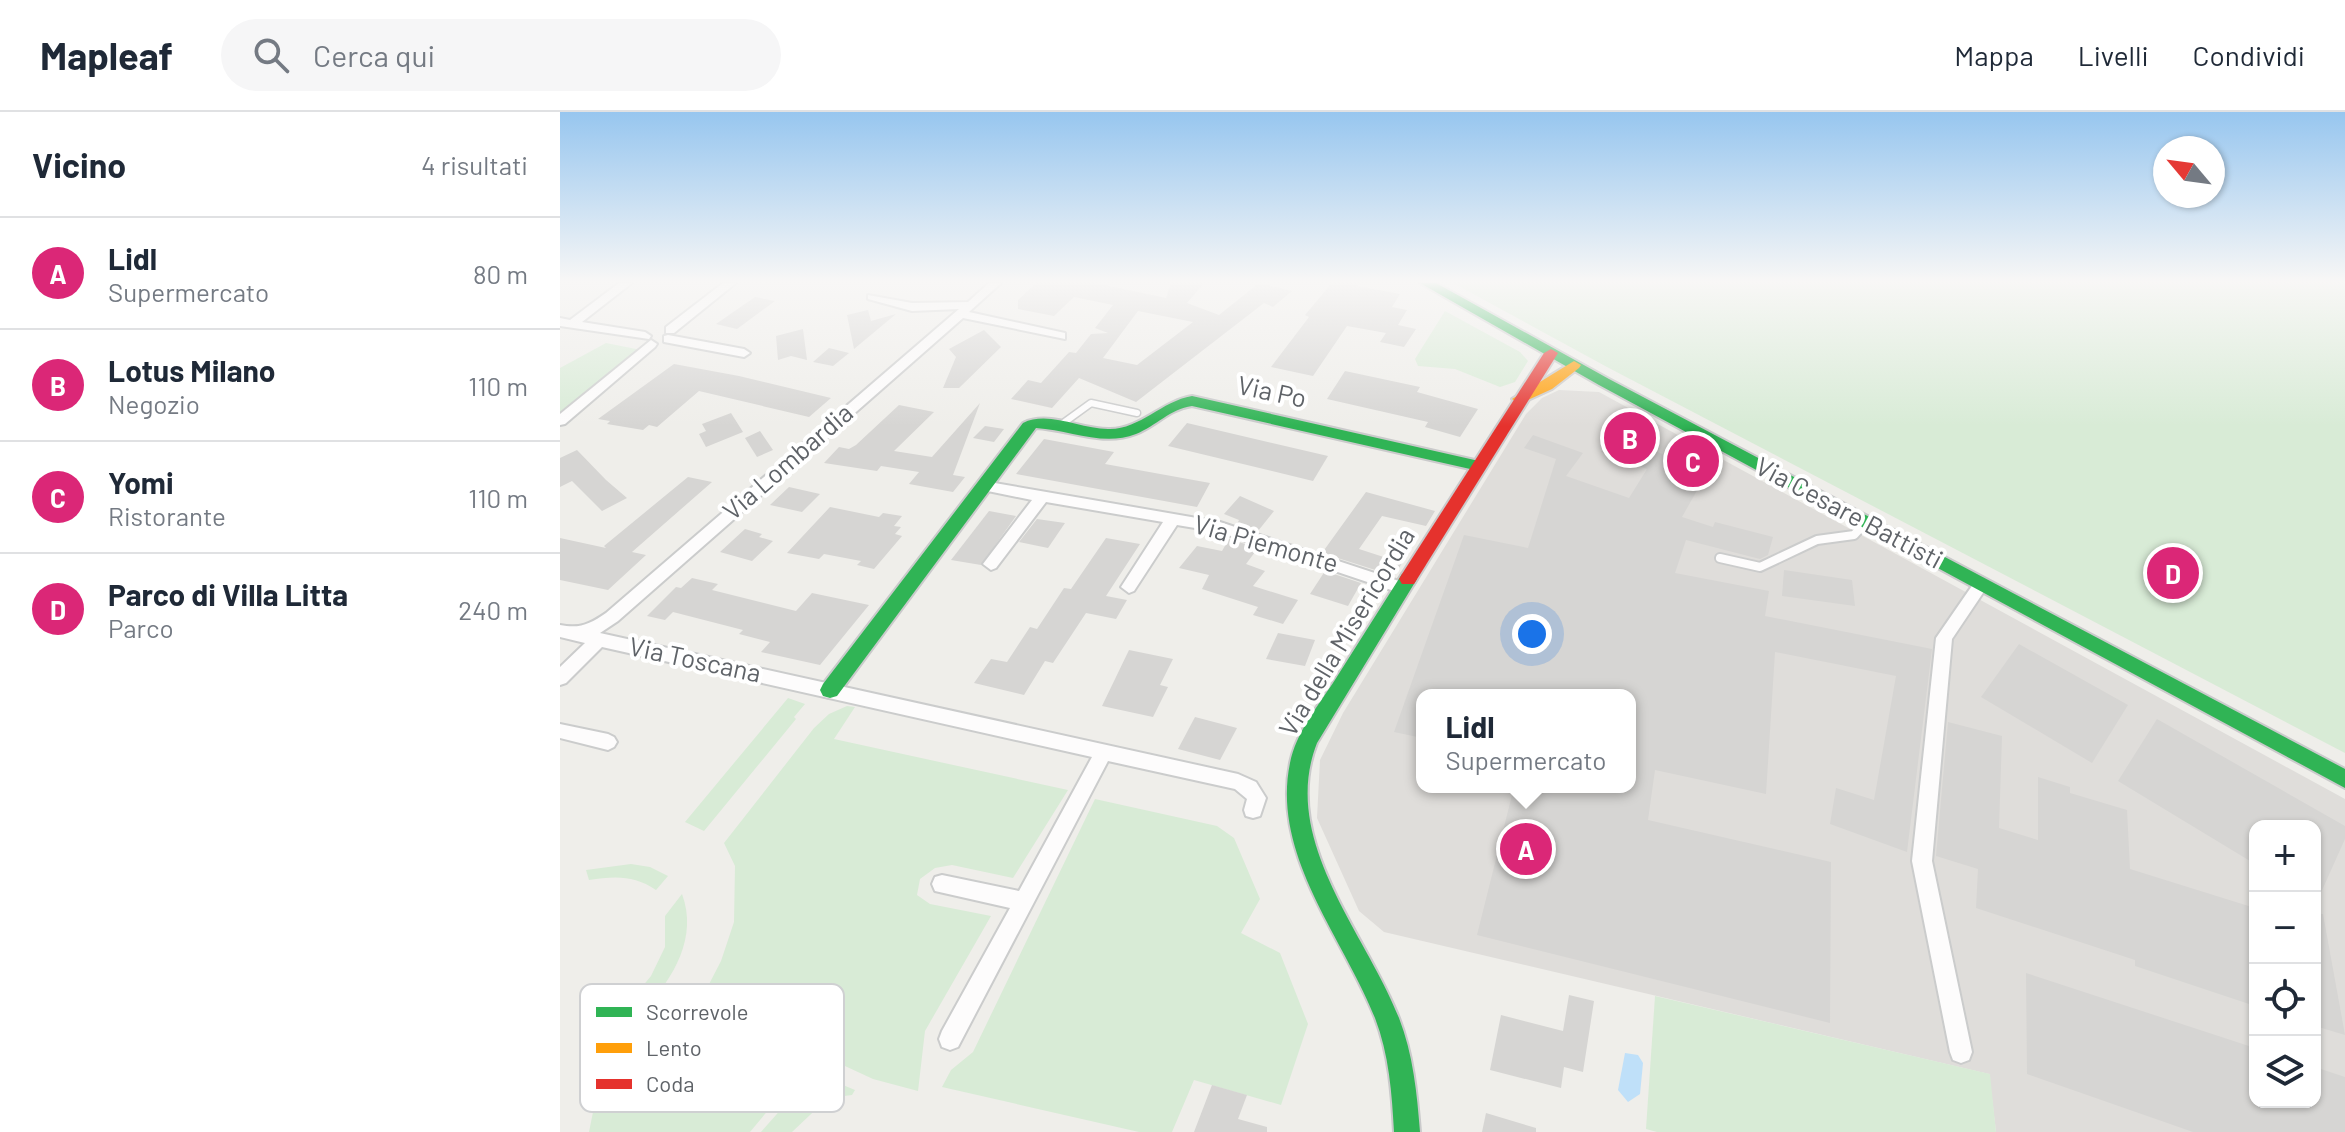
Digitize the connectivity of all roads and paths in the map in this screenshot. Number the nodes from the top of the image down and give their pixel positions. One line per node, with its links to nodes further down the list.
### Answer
1 (603, 331): 8 (street)
2 (673, 331): 6 (street)
3 (940, 331): 28 (street, Via Lombardia)
4 (1042, 331): 7 (street)
5 (1510, 331): 10 (street, Via Cesare Battisti)
6 (669, 334): 8 (street); 9 (street)
7 (1061, 336)
8 (648, 340): 16 (street)
9 (744, 353)
10 (1551, 353): 11 (street, Via Cesare Battisti); 14 (street, Via della Misericordia)
11 (1574, 365): 12 (street, Via Cesare Battisti); 13 (street)
12 (1604, 382): 13 (street); 22 (street, Via Cesare Battisti)
13 (1547, 386): 14 (street)
14 (1519, 399): 18 (street, Via della Misericordia)
15 (1137, 413): 17 (lane, Via Po)
16 (560, 421)
17 (1061, 425): 18 (street, Via Po); 19 (street, Via Po)
18 (1479, 466): 27 (street, Via della Misericordia)
19 (983, 486): 20 (street, Via Piemonte); 31 (street, Via Po)
20 (1043, 496): 21 (street, Via Piemonte); 24 (street)
21 (1174, 518): 26 (street, Via Piemonte); 27 (street, Via Piemonte)
22 (1866, 522): 23 (lane); 25 (street, Via Cesare Battisti)
23 (1720, 558)
24 (991, 564)
25 (1981, 584): 35 (street, Via Cesare Battisti); 40 (street)
26 (1129, 587)
27 (1403, 588): 41 (street, Via della Misericordia)
28 (568, 633): 29 (street, Via Toscana)
29 (599, 639): 30 (street); 31 (street, Via Toscana)
30 (560, 678)
31 (830, 690): 34 (street, Via Toscana)
32 (560, 731): 33 (street)
33 (608, 742)
34 (1104, 752): 36 (street, Via Toscana); 38 (street)
35 (2345, 779)
36 (1253, 810)
37 (942, 884): 38 (street)
38 (1024, 901): 39 (street)
39 (950, 1039)
40 (1961, 1052)
41 (1407, 1132)

